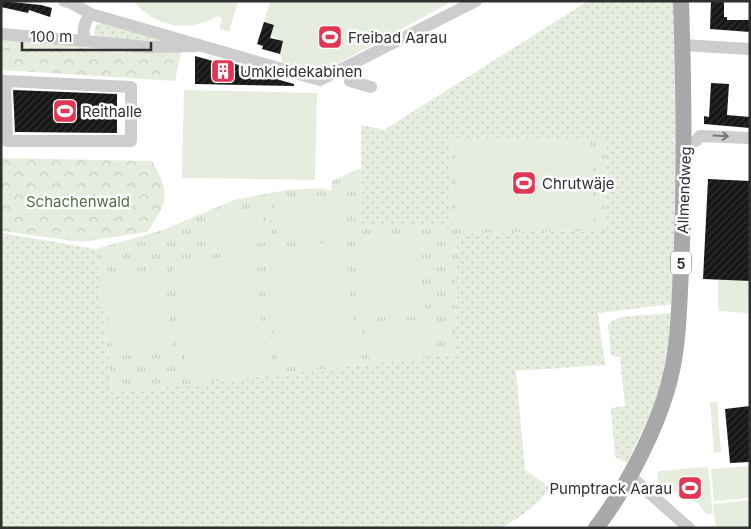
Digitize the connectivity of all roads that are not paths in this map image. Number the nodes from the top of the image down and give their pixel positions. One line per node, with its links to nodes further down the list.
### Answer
1 (64, 1): 4 (street)
2 (476, 1): 8 (street)
3 (681, 1): 7 (main road, Allmendweg / 5)
4 (91, 14): 6 (street); 8 (street)
5 (1, 34): 6 (street)
6 (85, 41): 8 (street)
7 (682, 45): 9 (street); 13 (main road, Allmendweg / 5)
8 (197, 46)
9 (750, 49)
10 (3, 80): 10 (street)
11 (350, 82): 12 (street)
12 (372, 87)
13 (694, 137): 14 (street, one-way to 14); 15 (main road, Allmendweg / 5)
14 (750, 138)
15 (630, 475): 16 (main road, 5); 17 (street)
16 (596, 528)
17 (689, 528)

